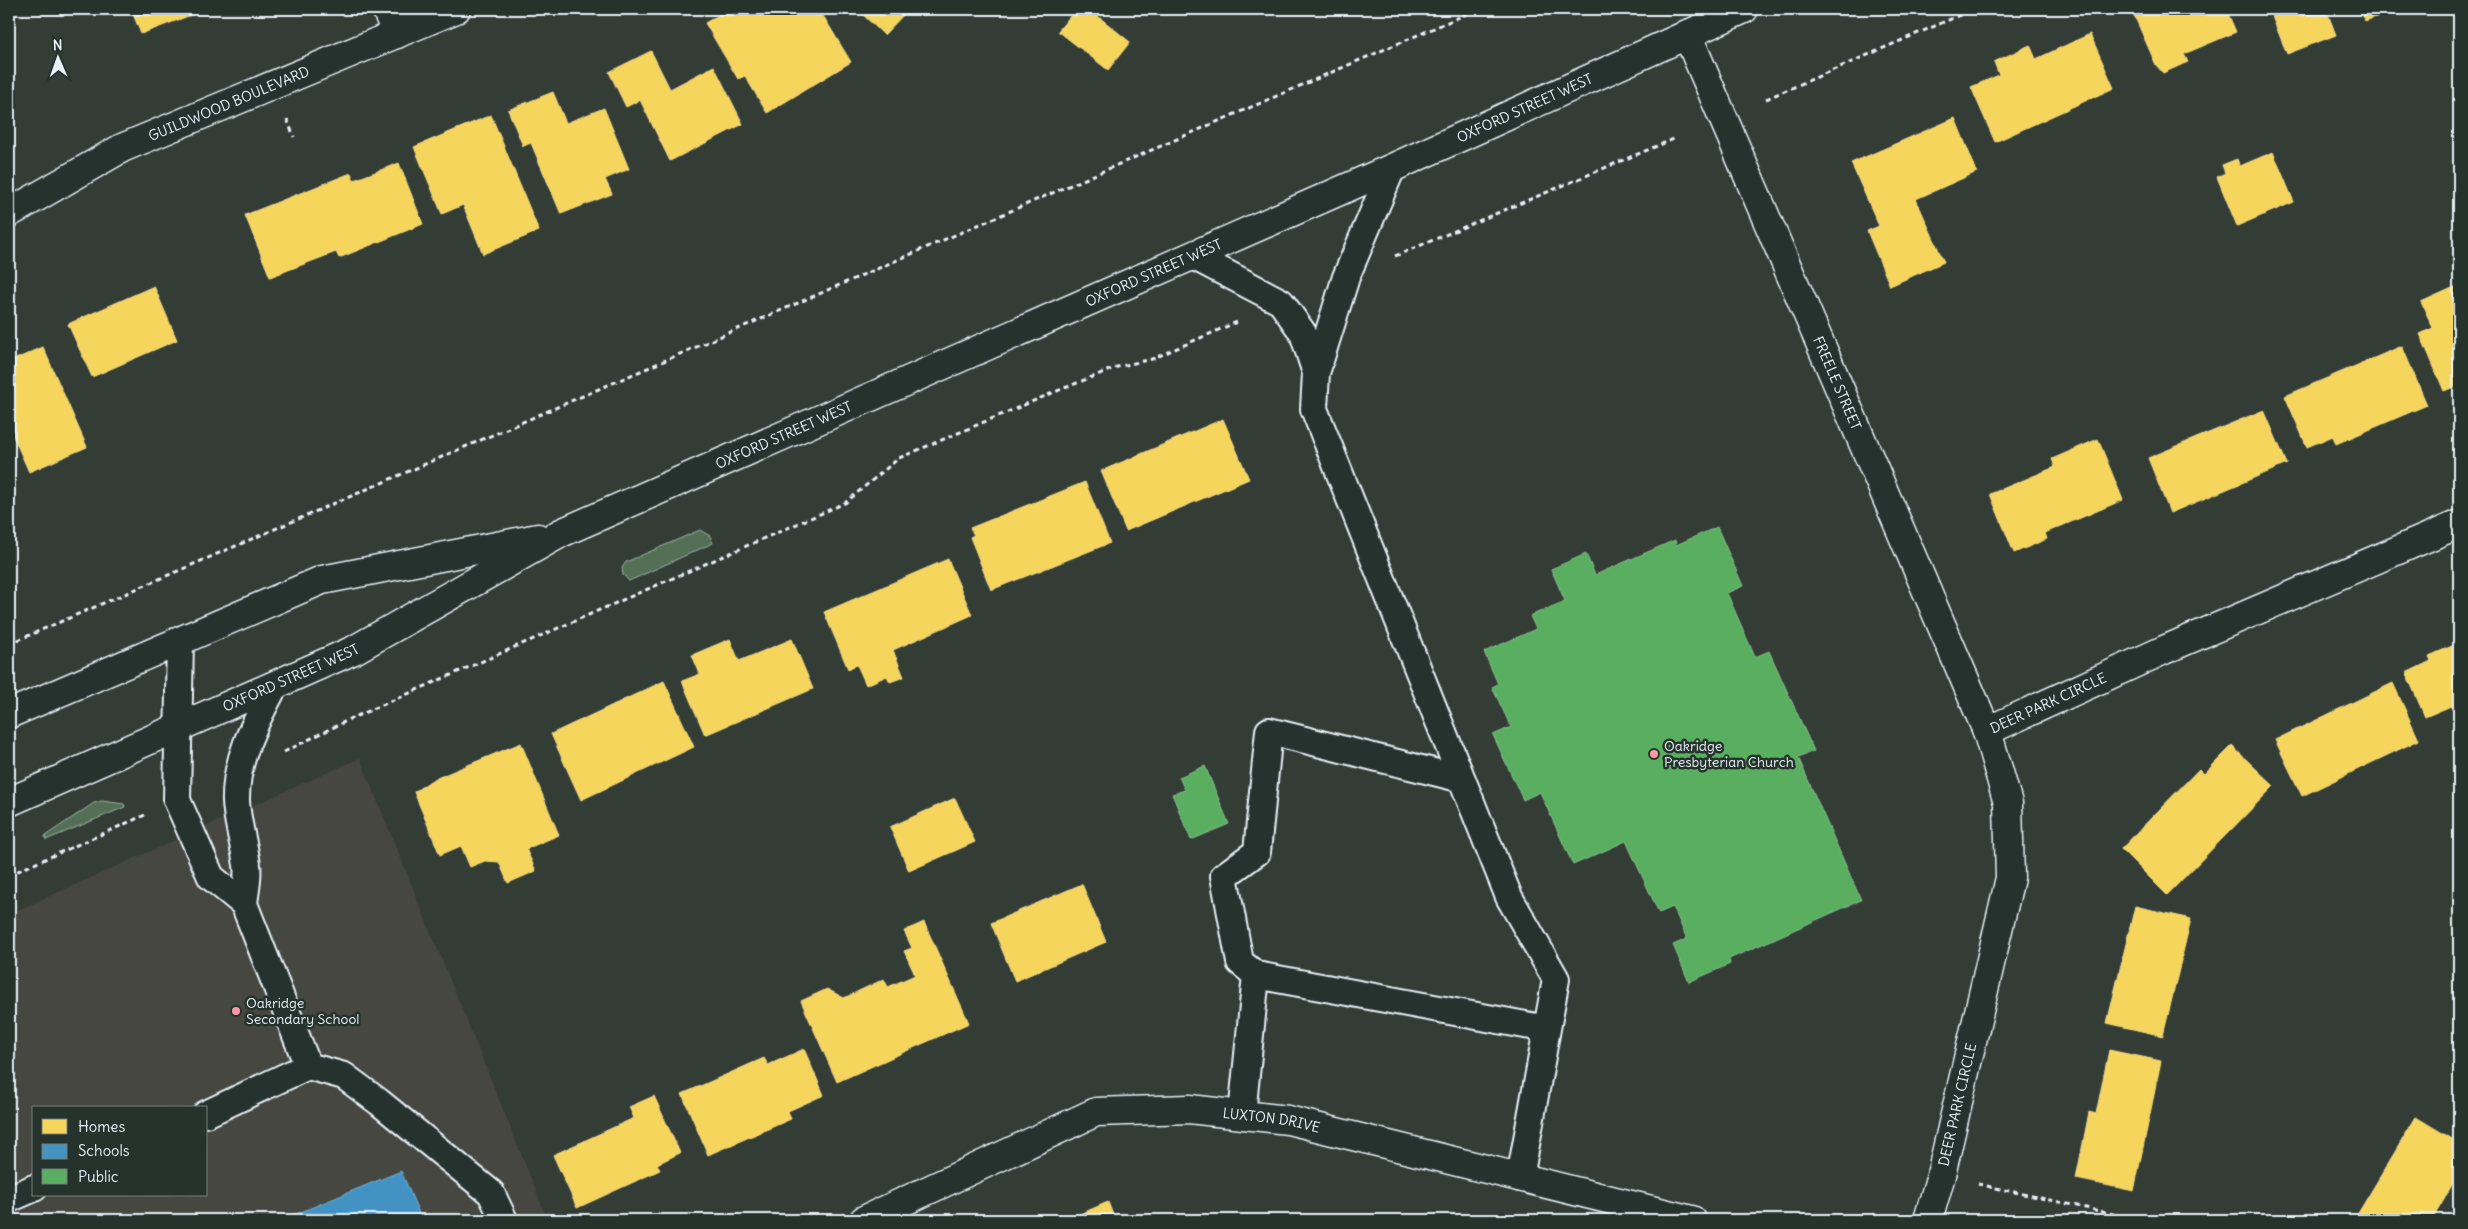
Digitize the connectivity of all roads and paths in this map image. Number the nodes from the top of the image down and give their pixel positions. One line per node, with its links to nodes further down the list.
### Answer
1 (386, 9): 6 (street)
2 (456, 9): 6 (street, GUILDWOOD BOULEVARD)
3 (1478, 9): 19 (path)
4 (1744, 9): 7 (street, OXFORD STREET WEST)
5 (1974, 9): 8 (path)
6 (396, 34): 11 (street, GUILDWOOD BOULEVARD)
7 (1687, 34): 10 (street, OXFORD STREET WEST); 23 (street, FREELE STREET)
8 (1766, 99)
9 (1676, 138): 13 (path)
10 (1392, 168): 12 (street, OXFORD STREET WEST); 13 (lane)
11 (9, 213)
12 (1193, 256): 14 (lane); 17 (street, OXFORD STREET WEST)
13 (1346, 277): 15 (lane)
14 (1281, 302): 15 (lane); 24 (path)
15 (1316, 373): 25 (lane)
16 (2459, 524): 23 (street, DEER PARK CIRCLE)
17 (561, 534): 18 (street, OXFORD STREET WEST); 20 (street, OXFORD STREET WEST)
18 (180, 640): 21 (street, OXFORD STREET WEST); 22 (lane)
19 (9, 644)
20 (275, 685): 22 (street, OXFORD STREET WEST); 29 (lane)
21 (9, 714)
22 (180, 727): 26 (street, OXFORD STREET WEST); 29 (lane)
23 (1987, 731): 35 (street, DEER PARK CIRCLE)
24 (276, 756)
25 (1462, 779): 30 (lane); 31 (lane)
26 (9, 802)
27 (145, 815): 28 (path)
28 (9, 874)
29 (244, 904): 32 (lane)
30 (1256, 974): 31 (lane); 34 (lane)
31 (1547, 1029): 36 (lane)
32 (308, 1066): 33 (lane); 40 (lane)
33 (208, 1113)
34 (1242, 1115): 36 (street, LUXTON DRIVE); 39 (street, LUXTON DRIVE)
35 (1941, 1175): 43 (street, DEER PARK CIRCLE); 44 (path)
36 (1520, 1178): 42 (street, LUXTON DRIVE)
37 (32, 1189): 38 (lane)
38 (9, 1199)
39 (910, 1211): 41 (street, LUXTON DRIVE)
40 (504, 1220)
41 (864, 1220)
42 (1692, 1220)
43 (1928, 1220)
44 (2140, 1220)

